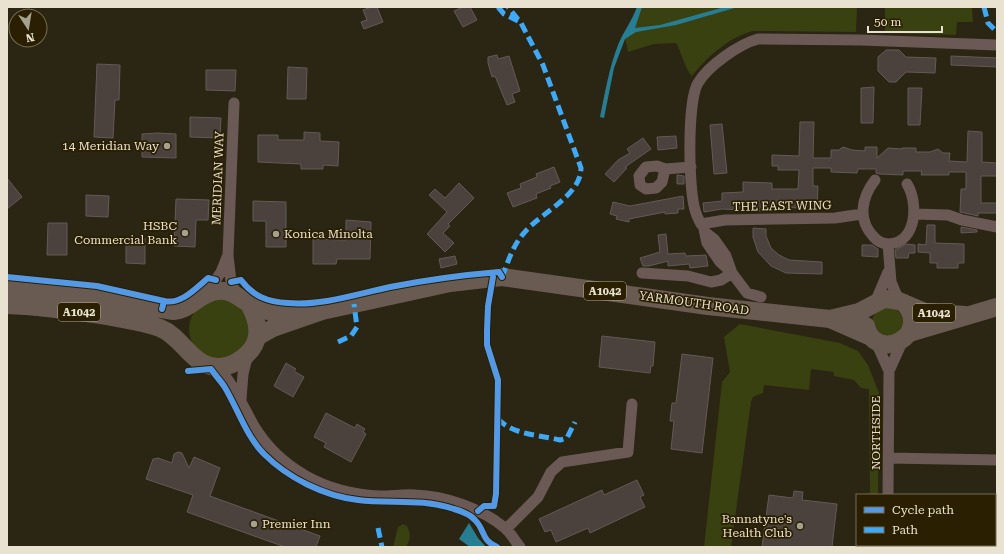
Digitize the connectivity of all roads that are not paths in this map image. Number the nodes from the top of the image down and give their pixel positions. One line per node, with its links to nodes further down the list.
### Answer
1 (997, 45): 3 (street)
2 (234, 103): 12 (street, MERIDIAN WAY)
3 (691, 167): 4 (street); 10 (street)
4 (665, 169)
5 (875, 180): 7 (street)
6 (907, 184): 8 (street)
7 (862, 214): 10 (street, THE EAST WING); 11 (street)
8 (915, 214): 9 (street); 11 (street)
9 (997, 227)
10 (703, 228): 15 (street)
11 (888, 244): 13 (street)
12 (228, 255): 17 (street, MERIDIAN WAY); 19 (street, MERIDIAN WAY)
13 (889, 269): 20 (street); 22 (street)
14 (642, 273): 15 (street)
15 (732, 273): 18 (street)
16 (7, 287): 23 (highway, A1042)
17 (206, 294): 19 (highway, YARMOUTH ROAD); 23 (highway)
18 (761, 297)
19 (243, 300): 25 (highway, YARMOUTH ROAD / A1042); 30 (highway)
20 (902, 302): 22 (highway, YARMOUTH ROAD / A1042); 26 (highway, YARMOUTH ROAD / A1042); 28 (highway, A1042)
21 (7, 305): 31 (highway, A1042)
22 (872, 306): 27 (highway, YARMOUTH ROAD / A1042); 29 (highway)
23 (188, 307): 31 (highway)
24 (997, 307): 26 (highway, YARMOUTH ROAD / A1042)
25 (322, 311): 27 (highway, YARMOUTH ROAD / A1042); 30 (highway, YARMOUTH ROAD / A1042)
26 (965, 315): 28 (highway, YARMOUTH ROAD / A1042)
27 (830, 320): 29 (highway, YARMOUTH ROAD / A1042)
28 (906, 337): 29 (highway, YARMOUTH ROAD / A1042); 33 (street, NORTHSIDE)
29 (873, 338): 33 (street, NORTHSIDE)
30 (253, 344): 32 (highway, YARMOUTH ROAD); 34 (street)
31 (182, 345): 32 (highway)
32 (217, 367): 34 (street)
33 (889, 372): 36 (street, NORTHSIDE)
34 (241, 399): 39 (street)
35 (632, 404): 39 (street)
36 (889, 458): 37 (street); 38 (street, NORTHSIDE)
37 (997, 460)
38 (888, 494)
39 (506, 529): 40 (street)
40 (520, 547)

